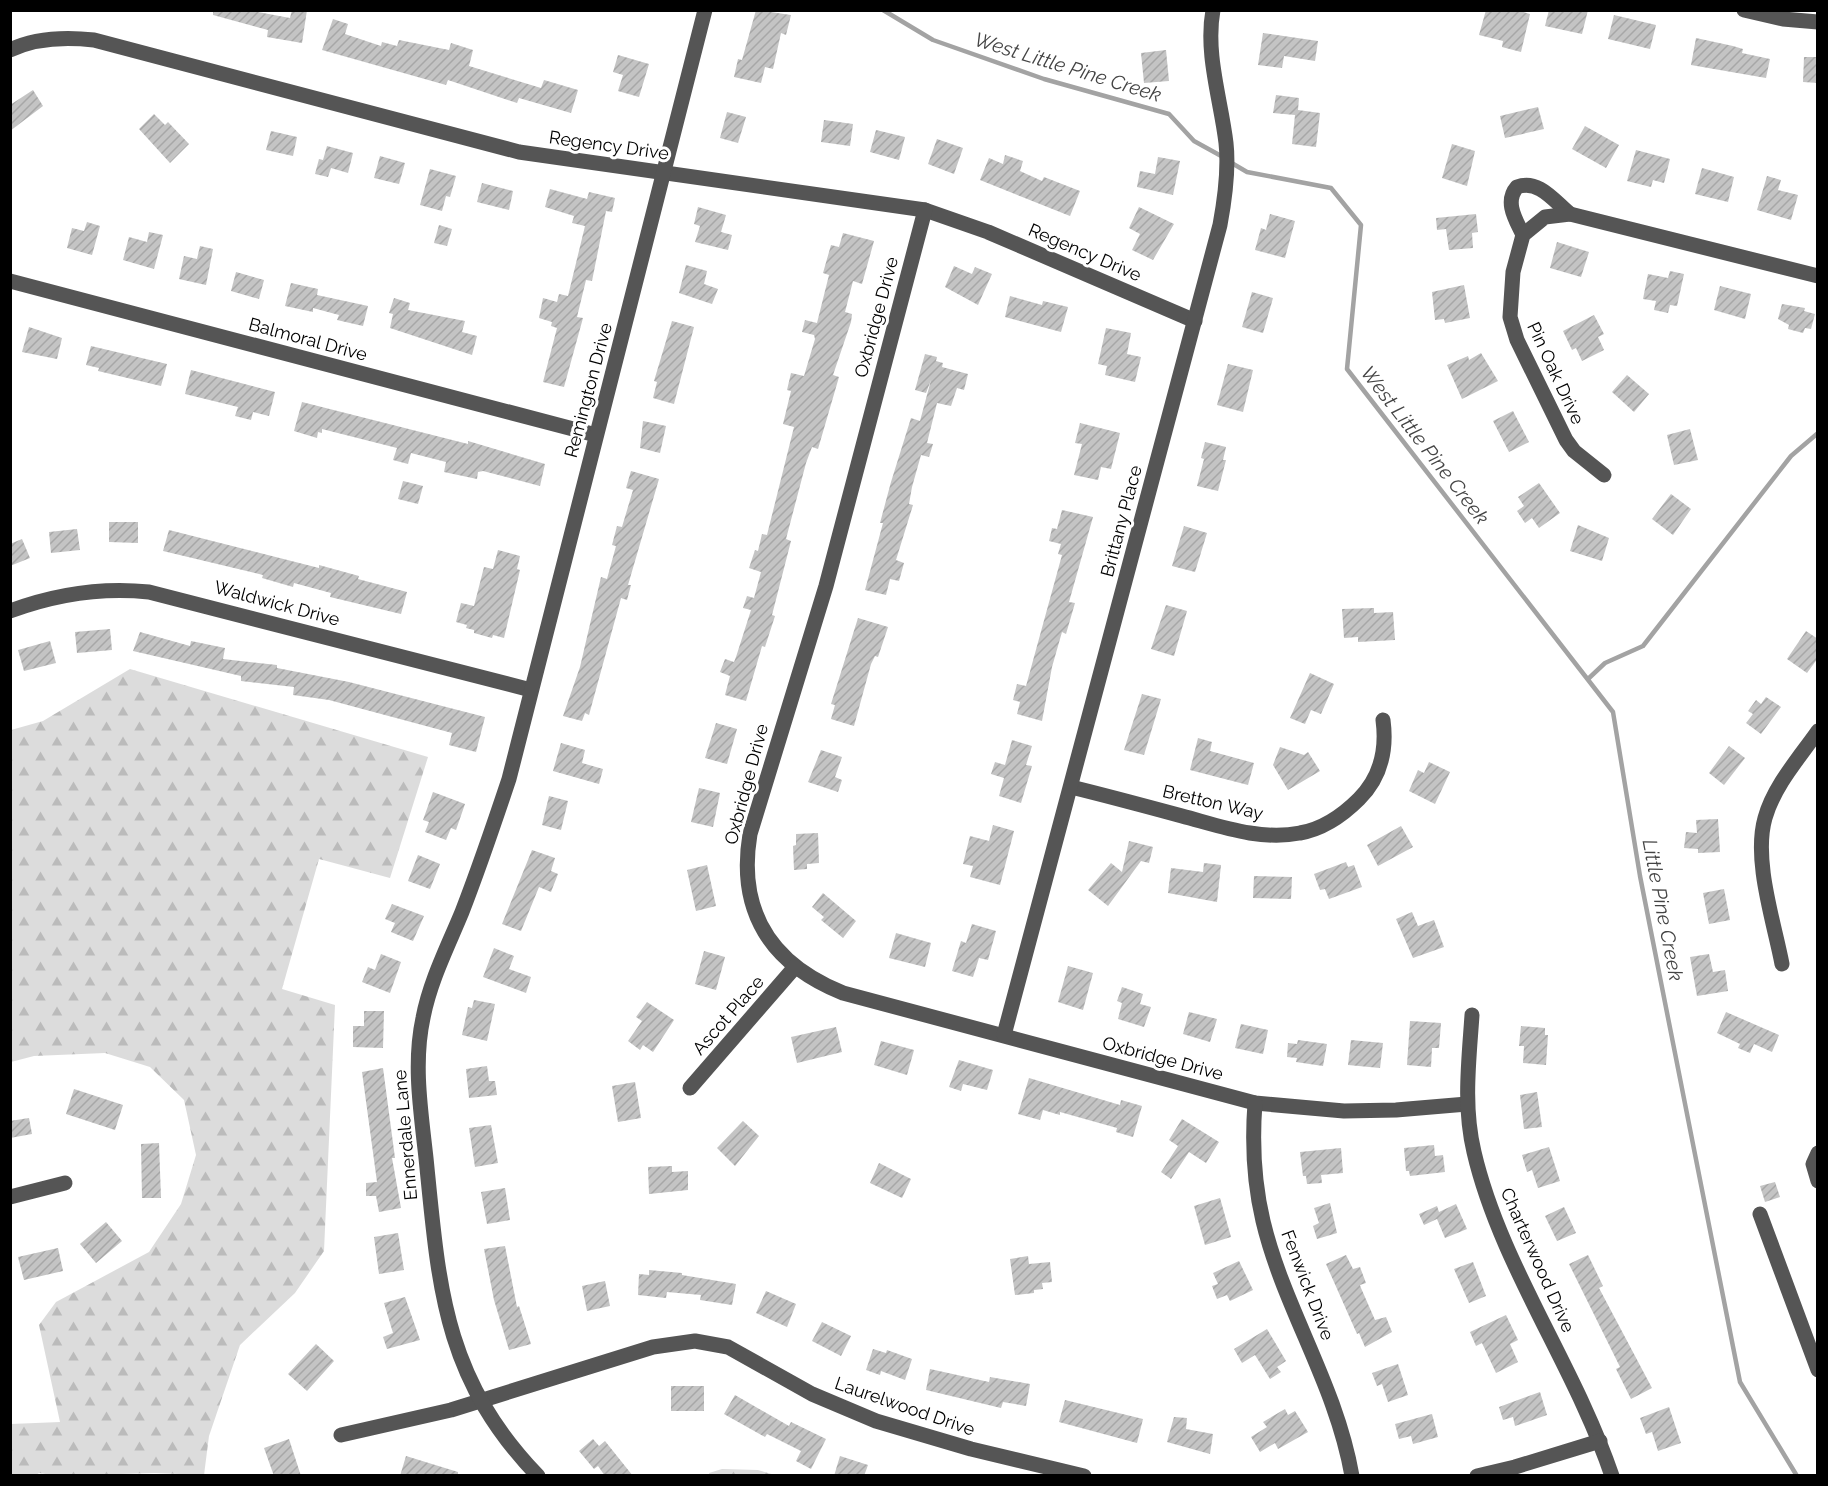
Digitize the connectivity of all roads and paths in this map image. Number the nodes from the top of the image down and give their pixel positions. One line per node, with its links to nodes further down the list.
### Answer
1 (705, 10): 6 (street, Remington Drive)
2 (1213, 10): 12 (street, Brittany Place)
3 (1744, 10): 4 (street)
4 (1818, 22)
5 (10, 50): 6 (street, Regency Drive)
6 (665, 173): 7 (street, Regency Drive); 13 (street, Remington Drive)
7 (924, 210): 12 (street, Regency Drive); 22 (street, Oxbridge Drive)
8 (1570, 214): 9 (street); 9 (street); 10 (street)
9 (1523, 235): 14 (street, Pin Oak Drive)
10 (1818, 276)
11 (10, 281): 13 (street, Balmoral Drive)
12 (1195, 321): 20 (street, Brittany Place)
13 (596, 435): 16 (street, Remington Drive)
14 (1604, 475)
15 (10, 611): 16 (street, Waldwick Drive)
16 (531, 690): 19 (street, Remington Drive)
17 (1383, 720): 20 (street, Bretton Way)
18 (1818, 731): 21 (street)
19 (509, 779): 34 (street, Ennerdale Lane)
20 (1071, 786): 24 (street, Brittany Place)
21 (1782, 964)
22 (795, 967): 24 (street, Oxbridge Drive); 25 (street, Ascot Place)
23 (1472, 1015): 27 (street, Charterwood Drive)
24 (1004, 1035): 26 (street, Oxbridge Drive)
25 (690, 1088)
26 (1255, 1103): 27 (street, Oxbridge Drive); 39 (street, Fenwick Drive)
27 (1467, 1104): 36 (street, Charterwood Drive)
28 (1818, 1153): 29 (street)
29 (1818, 1181)
30 (65, 1183): 31 (street)
31 (10, 1197)
32 (1760, 1214): 33 (street)
33 (1818, 1370)
34 (480, 1402): 35 (street, Laurelwood Drive); 37 (street, Ennerdale Lane); 38 (street, Laurelwood Drive)
35 (341, 1435)
36 (1600, 1441): 40 (street); 41 (street, Charterwood Drive)
37 (538, 1476)
38 (1084, 1476)
39 (1352, 1476)
40 (1477, 1476)
41 (1612, 1476)

